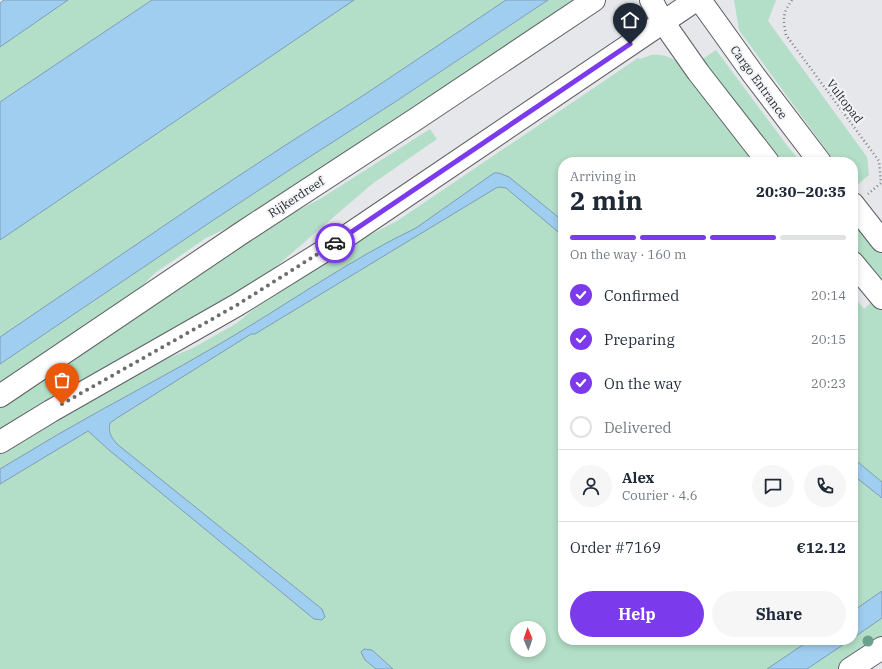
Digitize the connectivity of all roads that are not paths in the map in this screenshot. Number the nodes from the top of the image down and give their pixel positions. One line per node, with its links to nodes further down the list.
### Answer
1 (594, 0): 12 (main road, Rijkerdreef)
2 (651, 0): 5 (main road)
3 (696, 0): 5 (main road)
4 (700, 0): 7 (main road, Cargo Entrance)
5 (663, 22): 6 (main road); 13 (main road)
6 (764, 157)
7 (816, 157)
8 (858, 210): 9 (main road)
9 (882, 241)
10 (858, 269): 11 (main road)
11 (882, 298)
12 (0, 396)
13 (0, 442)
14 (882, 648): 15 (main road)
15 (850, 669)

